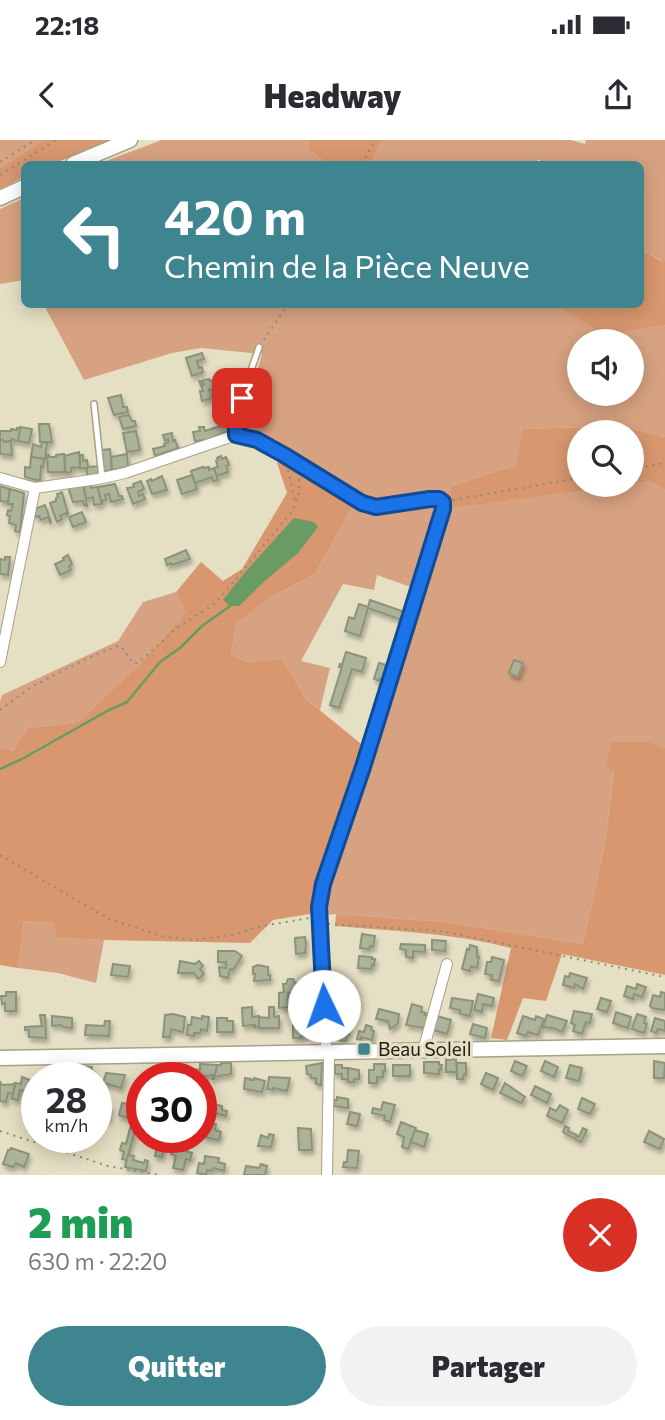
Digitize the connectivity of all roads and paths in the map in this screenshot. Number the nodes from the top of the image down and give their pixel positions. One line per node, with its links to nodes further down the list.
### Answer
1 (36, 140): 8 (path)
2 (56, 140): 5 (path)
3 (130, 140): 6 (street)
4 (375, 140): 7 (path)
5 (22, 161)
6 (80, 161)
7 (364, 161)
8 (0, 162)
9 (21, 162): 10 (path)
10 (0, 175)
11 (21, 188): 12 (street)
12 (0, 198)
13 (285, 308): 14 (path)
14 (259, 347): 16 (lane)
15 (94, 404): 21 (lane)
16 (236, 435): 21 (street); 25 (street)
17 (665, 463): 18 (path)
18 (644, 467)
19 (288, 468): 26 (path)
20 (0, 478): 24 (street)
21 (102, 478): 24 (street)
22 (299, 480): 26 (path)
23 (567, 480): 25 (path)
24 (35, 488): 27 (street)
25 (443, 502): 32 (street)
26 (295, 503): 28 (path)
27 (0, 662)
28 (0, 710)
29 (447, 964): 31 (street)
30 (665, 1046): 31 (street)
31 (423, 1051): 32 (street)
32 (328, 1053): 33 (street); 36 (street)
33 (0, 1058)
34 (0, 1131): 35 (path)
35 (160, 1175)
36 (327, 1175)

